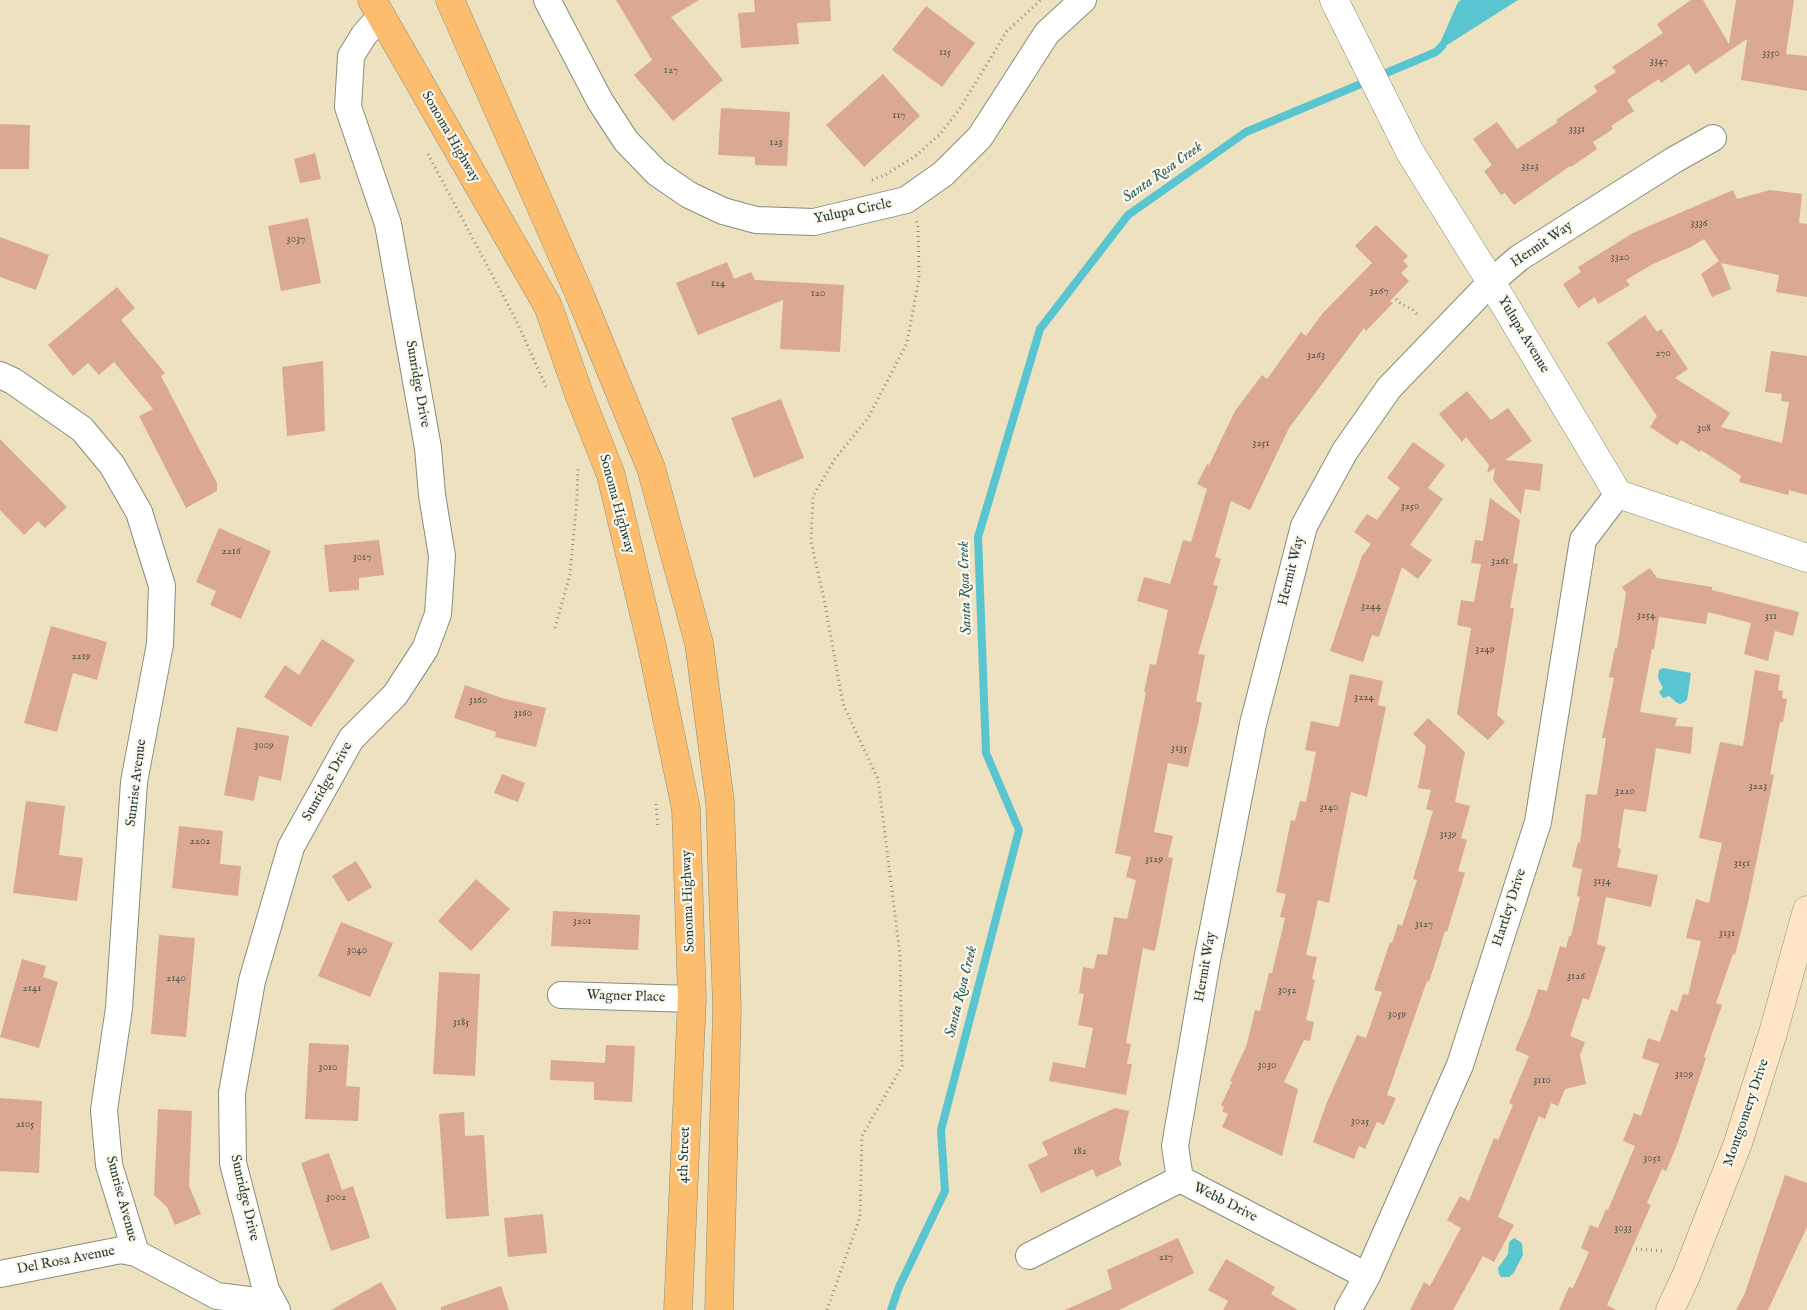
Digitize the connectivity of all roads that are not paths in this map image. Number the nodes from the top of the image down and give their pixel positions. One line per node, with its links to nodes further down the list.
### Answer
1 (450, 0): 21 (main road)
2 (547, 0): 3 (street, Yulupa Circle)
3 (1083, 0)
4 (1334, 0): 7 (street, Yulupa Avenue)
5 (376, 8): 13 (main road, Sonoma Highway); 19 (street, Sunridge Drive)
6 (1713, 138): 7 (street, Hermit Way)
7 (1491, 282): 9 (street, Yulupa Avenue); 14 (street, Hermit Way)
8 (0, 375): 15 (street, Sunrise Avenue)
9 (1618, 494): 10 (street); 18 (street, Hartley Drive)
10 (1807, 558)
11 (1807, 910): 23 (main road, Montgomery Drive)
12 (561, 995): 13 (street, Wagner Place)
13 (692, 999): 20 (main road, 4th Street)
14 (1180, 1179): 16 (street, Webb Drive); 18 (street, Webb Drive)
15 (136, 1253): 17 (street, Del Rosa Avenue); 19 (street, Del Rosa Avenue)
16 (1029, 1256)
17 (0, 1274)
18 (1366, 1276): 22 (street, Hartley Drive)
19 (274, 1306)
20 (678, 1310)
21 (719, 1310)
22 (1348, 1310)
23 (1670, 1310)

